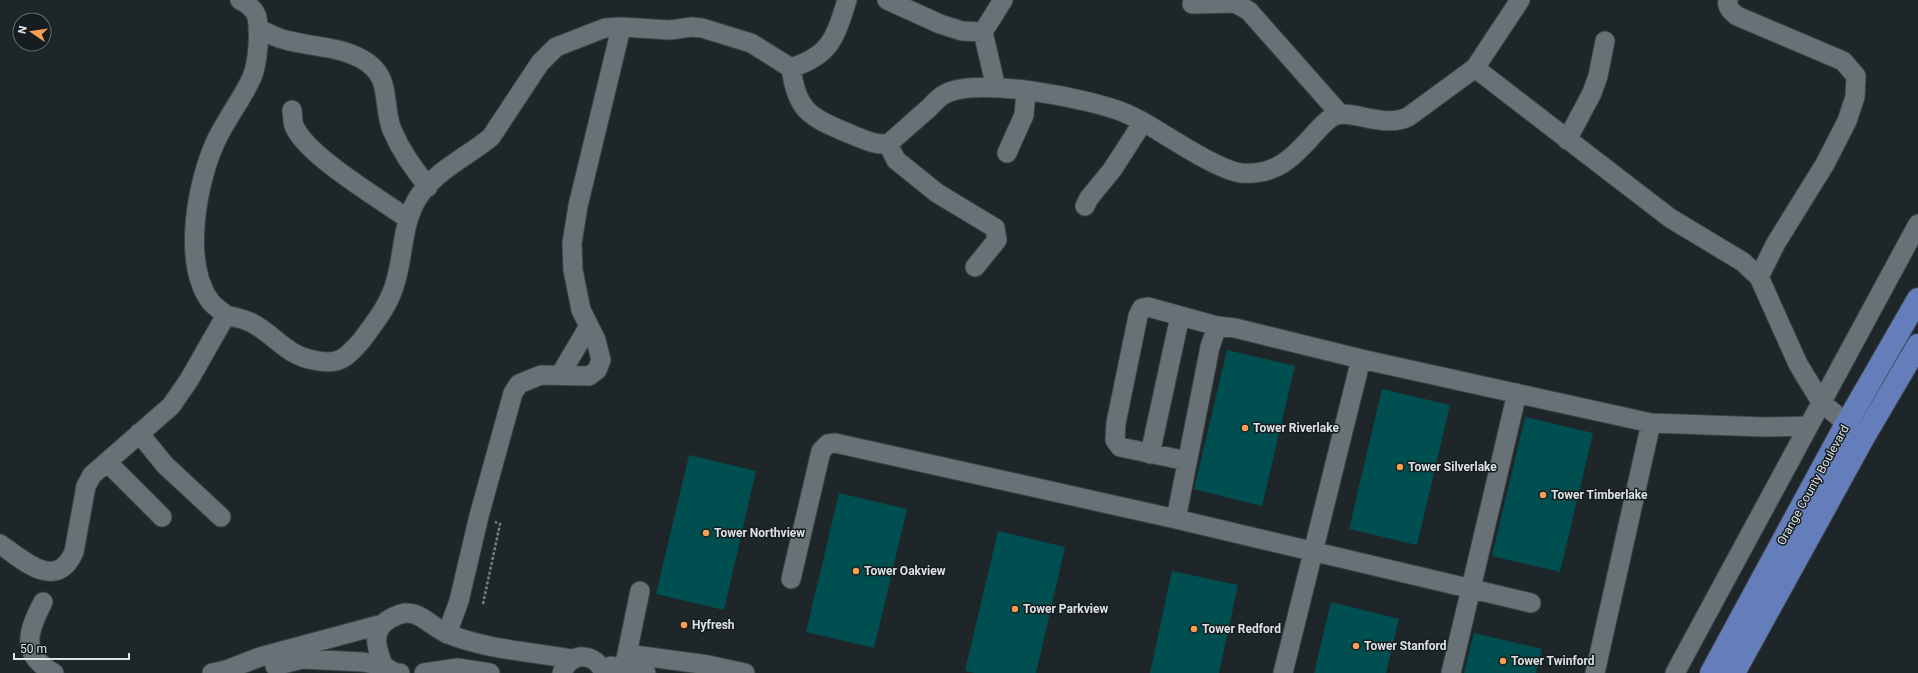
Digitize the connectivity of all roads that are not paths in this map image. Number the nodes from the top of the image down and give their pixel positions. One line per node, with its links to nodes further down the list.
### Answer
1 (240, 0): 8 (street)
2 (847, 0): 12 (street)
3 (888, 0): 10 (street)
4 (1003, 0): 10 (street)
5 (1520, 0): 13 (street)
6 (1728, 0): 27 (street)
7 (1192, 4): 17 (street)
8 (258, 28): 22 (street); 29 (street)
9 (620, 32): 31 (street)
10 (983, 32): 14 (street)
11 (1605, 41): 19 (street)
12 (790, 68): 20 (street); 22 (street)
13 (1475, 68): 17 (street); 19 (street)
14 (996, 88): 15 (street); 20 (street)
15 (1026, 91): 18 (street); 21 (street)
16 (292, 110): 24 (street)
17 (1340, 114): 18 (street)
18 (1143, 122): 23 (street)
19 (1567, 140): 27 (street)
20 (888, 144): 26 (street)
21 (1007, 153)
22 (428, 187): 24 (street)
23 (1085, 206)
24 (408, 219): 29 (street)
25 (1918, 224): 37 (street)
26 (975, 267)
27 (1759, 277): 37 (street)
28 (1918, 299): 39 (main road, Orange County Boulevard)
29 (226, 315): 41 (street)
30 (1180, 316): 32 (street); 43 (street); 43 (street)
31 (589, 326): 35 (street); 35 (street)
32 (1217, 326): 34 (street); 44 (street)
33 (1917, 348): 42 (main road, Orange County Boulevard)
34 (1361, 359): 36 (street); 50 (street)
35 (560, 375): 57 (street)
36 (1517, 394): 38 (street); 52 (street)
37 (1821, 402): 39 (street); 40 (street)
38 (1651, 422): 40 (street); 70 (street)
39 (1846, 424): 42 (street); 72 (main road, Orange County Boulevard)
40 (1808, 426): 71 (street)
41 (139, 433): 45 (street); 47 (street)
42 (1864, 437): 73 (main road, Orange County Boulevard)
43 (1150, 454): 44 (street)
44 (1187, 461): 48 (street)
45 (107, 462): 46 (street); 49 (street)
46 (162, 517)
47 (221, 517)
48 (1176, 519): 50 (street); 51 (street)
49 (0, 544)
50 (1313, 552): 52 (street); 68 (street)
51 (790, 578)
52 (1471, 589): 55 (street); 69 (street)
53 (640, 591): 58 (street)
54 (43, 602): 64 (street)
55 (1531, 603)
56 (383, 624): 57 (street); 61 (street); 62 (street)
57 (447, 634): 59 (street)
58 (625, 665): 60 (street); 66 (street); 67 (street)
59 (567, 666): 60 (street)
60 (602, 669)
61 (390, 671): 62 (street)
62 (219, 672)
63 (436, 672): 65 (street)
64 (54, 673)
65 (490, 673)
66 (646, 673)
67 (745, 673)
68 (1283, 673)
69 (1451, 673)
70 (1595, 673)
71 (1675, 673)
72 (1711, 673)
73 (1734, 673)

